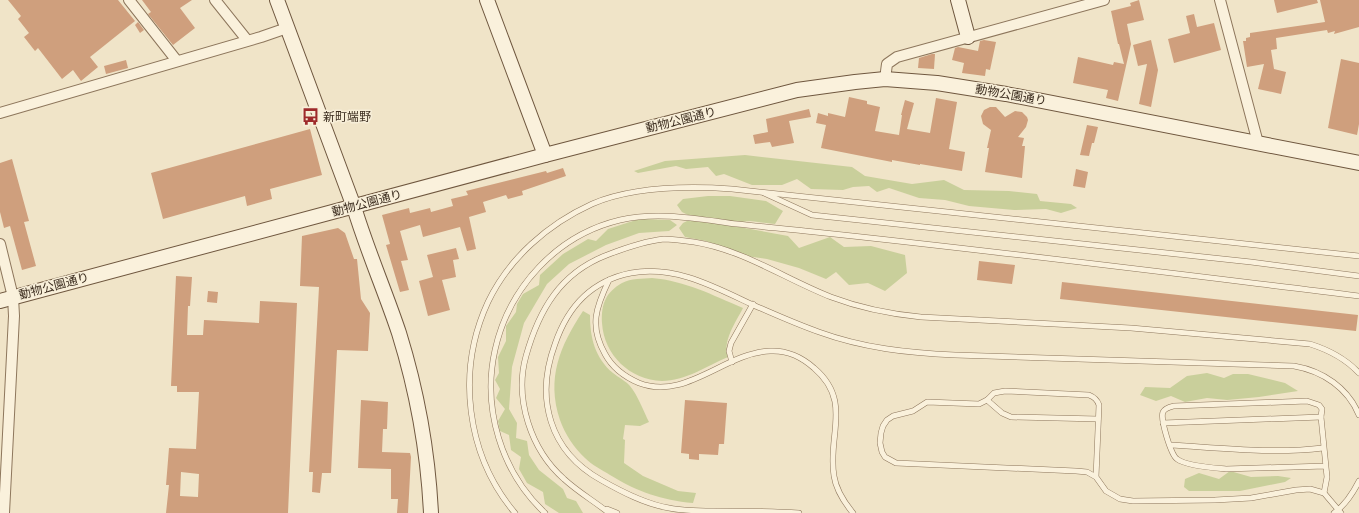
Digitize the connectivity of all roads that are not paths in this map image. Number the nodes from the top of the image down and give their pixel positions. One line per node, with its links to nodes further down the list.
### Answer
1 (129, 0): 11 (street)
2 (215, 0): 10 (street)
3 (277, 0): 8 (street)
4 (487, 0): 15 (street)
5 (958, 0): 9 (street)
6 (1104, 0): 9 (street)
7 (1220, 0): 14 (street)
8 (287, 28): 10 (street); 18 (street)
9 (968, 37): 12 (street)
10 (247, 40): 11 (street)
11 (177, 61): 13 (street)
12 (885, 79): 14 (street, 動物公園通り); 15 (street, 動物公園通り)
13 (0, 113)
14 (1258, 143): 16 (street, 動物公園通り)
15 (545, 155): 18 (street, 動物公園通り)
16 (1359, 162)
17 (760, 191): 20 (lane); 21 (lane); 43 (lane)
18 (354, 207): 24 (street, 動物公園通り); 42 (street)
19 (0, 244): 24 (street)
20 (1359, 256)
21 (1359, 276)
22 (609, 280): 25 (lane); 26 (lane); 47 (lane)
23 (1359, 296): 44 (lane)
24 (7, 299): 41 (street)
25 (753, 304): 26 (lane); 29 (lane)
26 (732, 362): 48 (lane)
27 (1359, 373): 39 (lane)
28 (987, 400): 31 (lane); 31 (lane); 36 (lane)
29 (1359, 415)
30 (1321, 417): 32 (lane); 32 (lane); 34 (lane)
31 (1098, 419): 36 (lane)
32 (1163, 423): 33 (lane)
33 (1170, 445): 34 (lane); 35 (lane)
34 (1323, 448): 35 (lane)
35 (1325, 466): 38 (lane)
36 (1096, 477): 38 (lane)
37 (1359, 481): 40 (lane)
38 (1324, 493): 40 (lane)
39 (601, 506): 45 (lane); 46 (lane)
40 (1338, 512)
41 (4, 513)
42 (431, 513)
43 (515, 513)
44 (546, 513)
45 (609, 513)
46 (616, 513)
47 (799, 513)
48 (853, 513)

